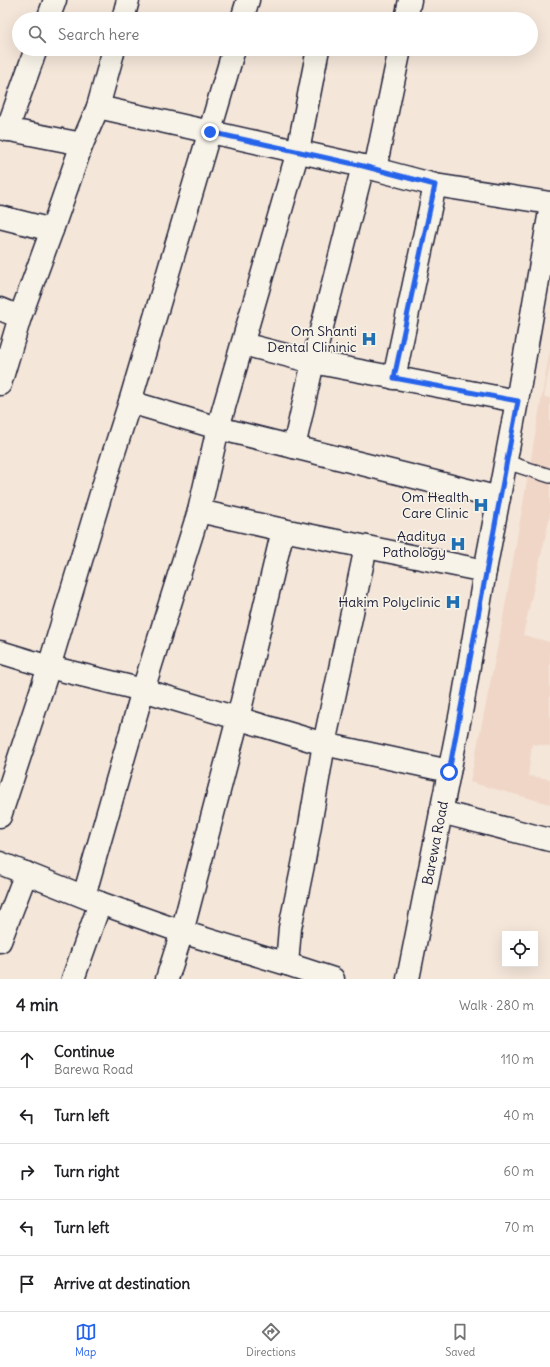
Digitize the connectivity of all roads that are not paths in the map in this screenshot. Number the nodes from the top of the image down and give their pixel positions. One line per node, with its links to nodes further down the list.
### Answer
1 (55, 0): 5 (street)
2 (128, 0): 6 (street)
3 (248, 0): 7 (street)
4 (410, 0): 8 (street)
5 (51, 12)
6 (125, 12)
7 (244, 12)
8 (407, 12)
9 (33, 56): 15 (street)
10 (112, 56): 14 (street)
11 (232, 56): 16 (street)
12 (317, 56): 18 (street)
13 (398, 56): 19 (street)
14 (98, 107): 16 (street); 17 (street)
15 (3, 129): 17 (street)
16 (210, 132): 18 (street); 32 (street)
17 (82, 144): 24 (street)
18 (298, 151): 19 (street); 27 (street)
19 (369, 167): 20 (street); 28 (street)
20 (435, 185): 21 (street); 29 (street)
21 (550, 203)
22 (550, 212): 31 (street, Barewa Road)
23 (0, 217): 24 (street)
24 (52, 230): 26 (street)
25 (0, 309): 26 (street)
26 (20, 318): 30 (street)
27 (243, 344): 28 (street); 33 (street)
28 (312, 362): 29 (street); 34 (street)
29 (394, 378): 31 (street)
30 (0, 384)
31 (518, 401): 35 (street, Barewa Road)
32 (130, 402): 33 (street); 43 (street)
33 (218, 428): 34 (street); 38 (street)
34 (294, 446): 37 (street)
35 (506, 462): 36 (lane); 37 (street, Barewa Road)
36 (550, 476)
37 (499, 498): 41 (street, Barewa Road)
38 (199, 511): 39 (street); 44 (street)
39 (283, 530): 40 (street); 45 (street)
40 (366, 547): 41 (street); 46 (street)
41 (485, 571): 47 (street, Barewa Road)
42 (0, 652): 43 (street)
43 (49, 667): 44 (street); 49 (street)
44 (143, 690): 45 (street); 53 (street)
45 (238, 718): 46 (street); 54 (street)
46 (324, 744): 47 (street); 56 (street)
47 (449, 772): 48 (street, Barewa Road)
48 (441, 812): 50 (street); 60 (street, Barewa Road)
49 (0, 816)
50 (550, 840)
51 (0, 863): 52 (street)
52 (26, 873): 53 (street); 55 (street)
53 (92, 900): 54 (street); 57 (street)
54 (182, 932): 56 (street); 58 (street)
55 (0, 941)
56 (287, 964): 59 (street)
57 (73, 979)
58 (167, 979)
59 (332, 979)
60 (408, 979)

